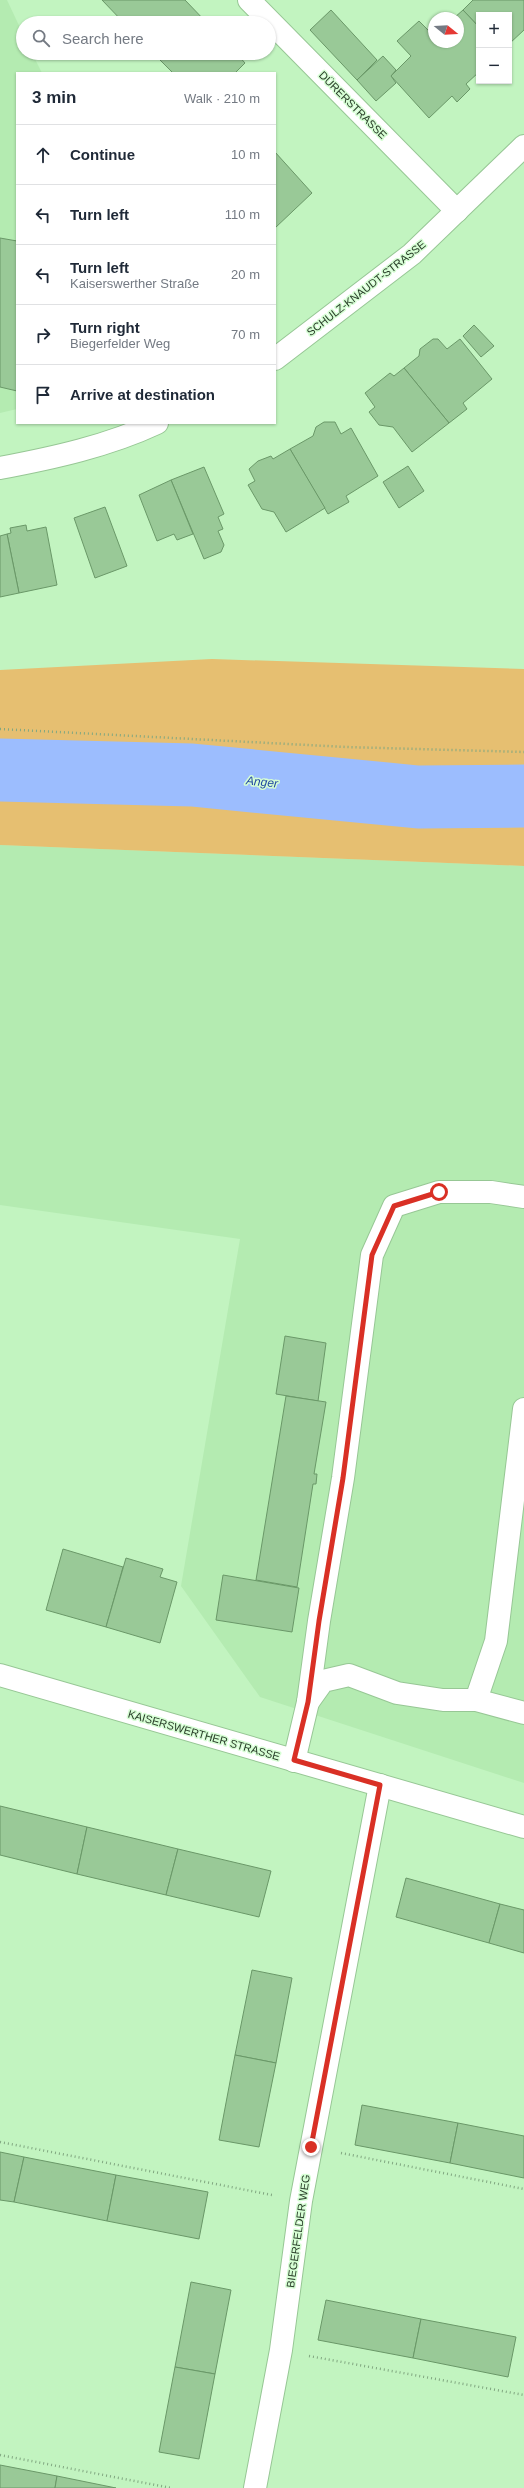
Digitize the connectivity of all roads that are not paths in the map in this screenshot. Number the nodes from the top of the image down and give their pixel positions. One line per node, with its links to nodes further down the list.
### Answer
1 (249, 0): 2 (street, DÜRERSTRASSE)
2 (265, 16)
3 (276, 27): 5 (street, DÜRERSTRASSE)
4 (524, 146): 5 (street, SCHULZ-KNAUDT-STRASSE)
5 (457, 211): 6 (street, SCHULZ-KNAUDT-STRASSE)
6 (276, 358)
7 (154, 424): 8 (street)
8 (0, 468)
9 (524, 1196): 13 (street)
10 (524, 1409): 12 (street)
11 (0, 1675): 15 (street, KAISERSWERTHER STRASSE)
12 (476, 1700): 13 (street); 14 (street)
13 (308, 1702): 15 (street)
14 (524, 1713)
15 (294, 1760): 16 (street, KAISERSWERTHER STRASSE)
16 (380, 1785): 17 (street, KAISERSWERTHER STRASSE); 18 (street, BIEGERFELDER WEG)
17 (524, 1827)
18 (254, 2488)

